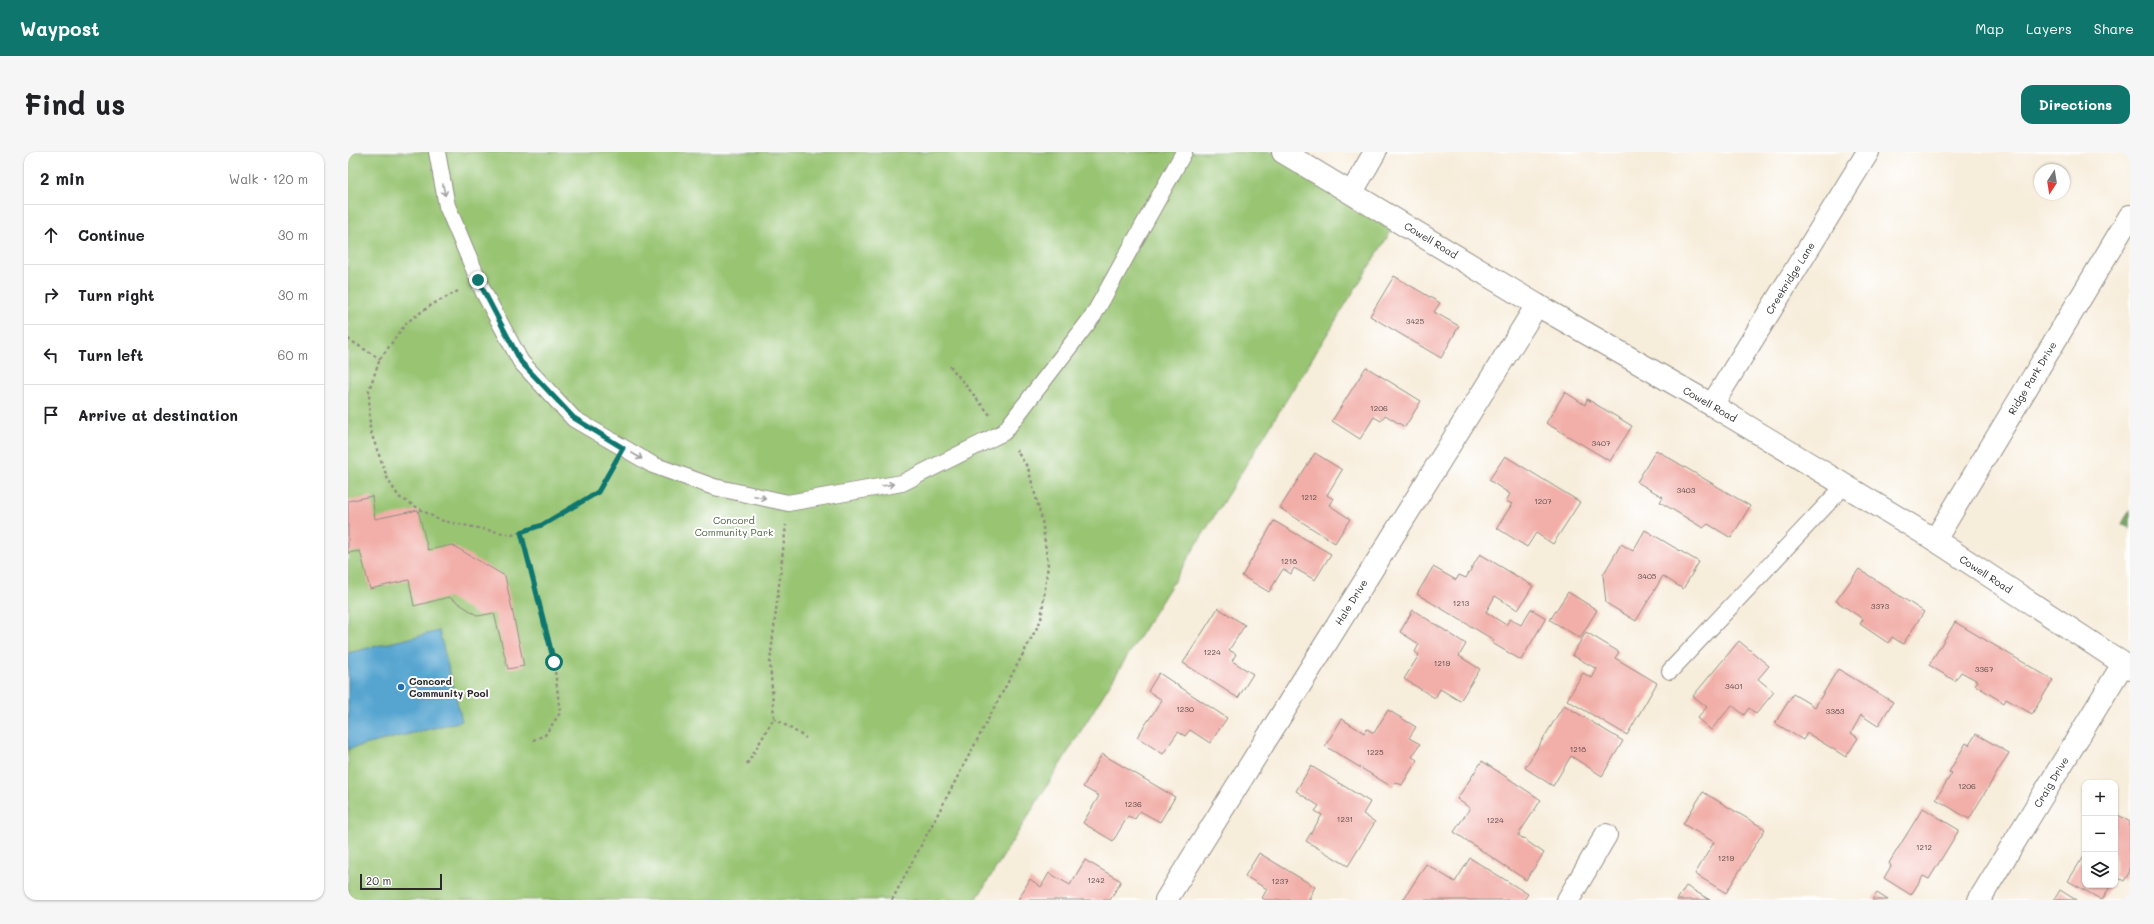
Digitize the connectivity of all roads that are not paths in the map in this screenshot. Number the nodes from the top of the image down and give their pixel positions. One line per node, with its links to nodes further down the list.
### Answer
1 (437, 152): 2 (lane, one-way to 2)
2 (1184, 152)
3 (1283, 152): 6 (street, Cowell Road)
4 (1375, 152): 6 (street)
5 (1868, 152): 9 (street, Creekridge Lane)
6 (1352, 192): 8 (street, Cowell Road)
7 (2130, 216): 11 (street, Ridge Park Drive)
8 (1537, 305): 9 (street, Cowell Road); 15 (street, Hale Drive)
9 (1712, 404): 10 (street, Cowell Road)
10 (1845, 485): 11 (street, Cowell Road); 13 (lane)
11 (1935, 540): 12 (street, Cowell Road)
12 (2127, 666): 17 (street, Craig Drive)
13 (1670, 671)
14 (1606, 835): 16 (street)
15 (1166, 900)
16 (1568, 900)
17 (1979, 900)

